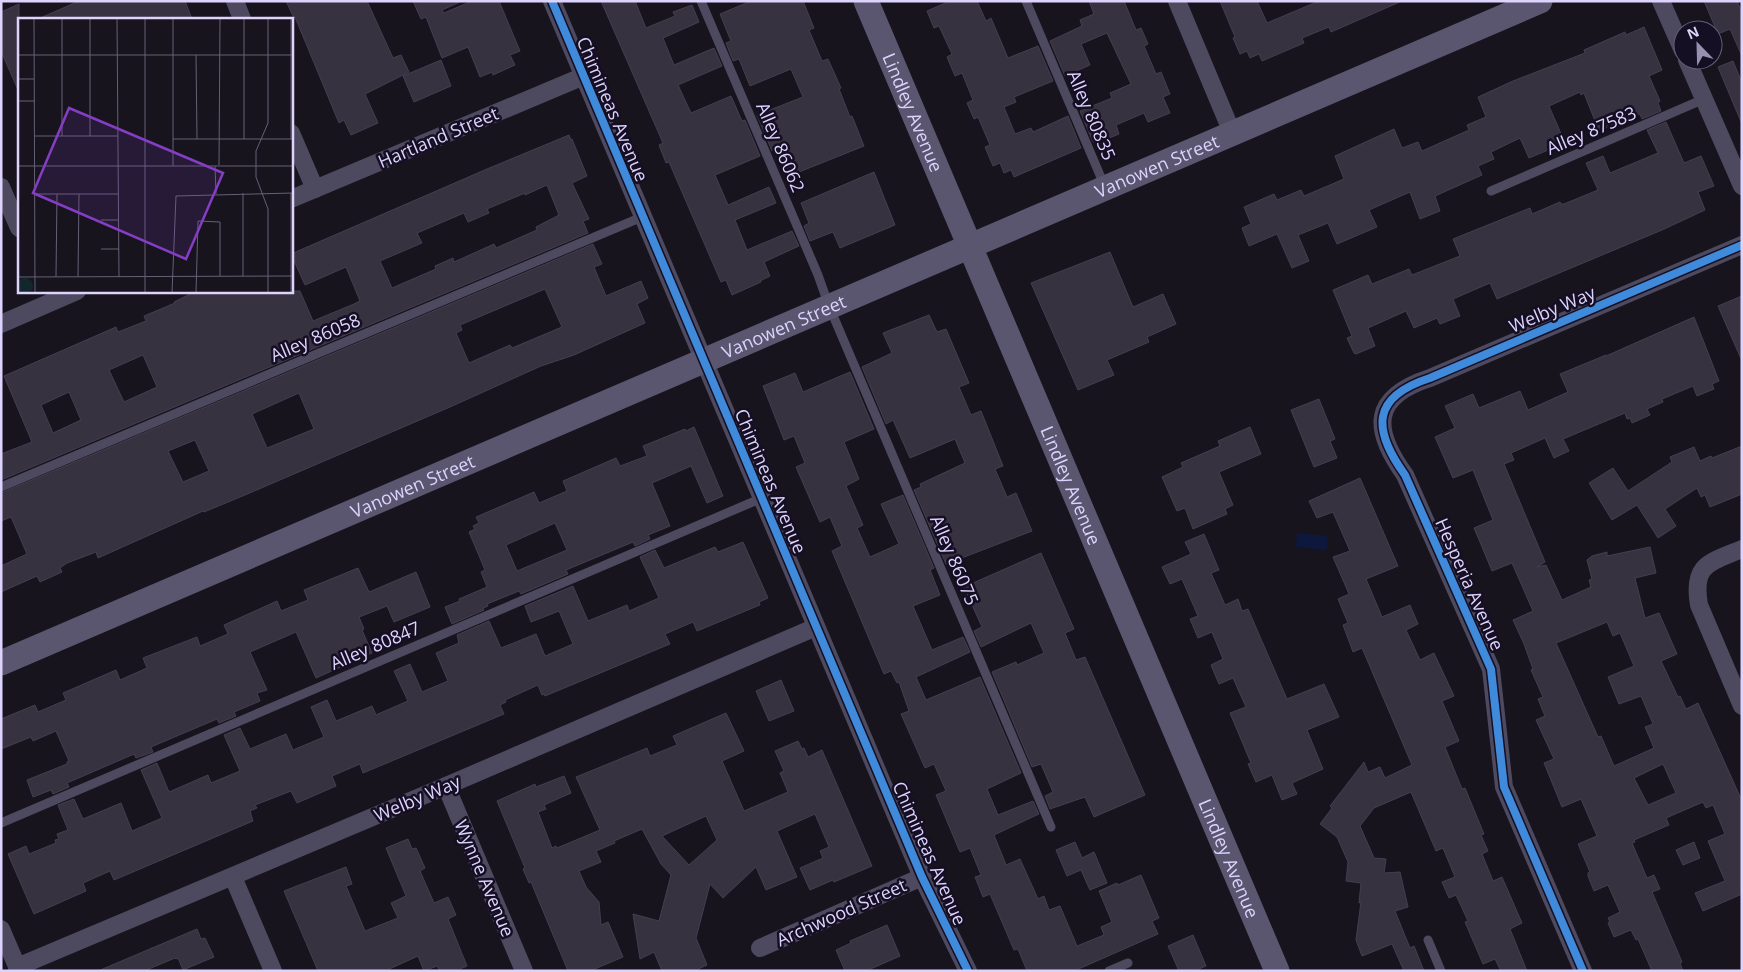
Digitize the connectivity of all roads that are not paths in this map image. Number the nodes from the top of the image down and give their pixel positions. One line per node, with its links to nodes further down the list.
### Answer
1 (235, 1): 9 (street)
2 (552, 1): 12 (street, Chimineas Avenue)
3 (701, 1): 28 (lane, Alley 86062)
4 (866, 1): 25 (main road, Lindley Avenue)
5 (1026, 1): 18 (lane, Alley 80835)
6 (1177, 1): 15 (street)
7 (1540, 1): 15 (main road, Vanowen Street)
8 (1661, 1): 10 (street)
9 (242, 18)
10 (1673, 28)
11 (1691, 70): 13 (street)
12 (584, 76): 19 (street, Hartland Street); 22 (street, Chimineas Avenue)
13 (1704, 99): 16 (street); 20 (lane, Alley 87583)
14 (292, 135): 19 (street)
15 (1233, 135): 18 (main road, Vanowen Street)
16 (1742, 186)
17 (1, 187): 23 (street)
18 (1105, 188): 25 (main road, Vanowen Street)
19 (315, 189): 21 (street, Hartland Street)
20 (1491, 191)
21 (292, 199)
22 (642, 217): 30 (street, Chimineas Avenue); 32 (lane, Alley 86058)
23 (18, 226)
24 (1742, 245): 31 (street, Welby Way)
25 (970, 246): 28 (main road, Vanowen Street); 52 (main road, Lindley Avenue)
26 (72, 292): 27 (street)
27 (48, 297): 29 (street)
28 (829, 306): 30 (main road, Vanowen Street); 40 (lane, Alley 86075)
29 (1, 324)
30 (703, 360): 33 (street, Chimineas Avenue); 36 (main road, Vanowen Street)
31 (1383, 412): 54 (street, Hesperia Avenue)
32 (1, 487)
33 (762, 498): 35 (street, Chimineas Avenue); 39 (lane, Alley 80847)
34 (1742, 549): 37 (street)
35 (816, 627): 38 (street, Welby Way); 42 (street, Chimineas Avenue)
36 (1, 662)
37 (1742, 706)
38 (446, 786): 41 (street, Welby Way); 50 (street, Wynne Avenue)
39 (1, 823)
40 (1051, 827)
41 (233, 877): 47 (street, Welby Way); 49 (street)
42 (922, 877): 45 (street, Archwood Street); 51 (street, Chimineas Avenue)
43 (1, 929): 47 (street)
44 (1428, 940): 53 (lane)
45 (760, 948)
46 (1128, 963): 48 (lane)
47 (18, 969)
48 (1112, 970)
49 (273, 971)
50 (524, 971)
51 (968, 971)
52 (1277, 971)
53 (1441, 971)
54 (1583, 971)

